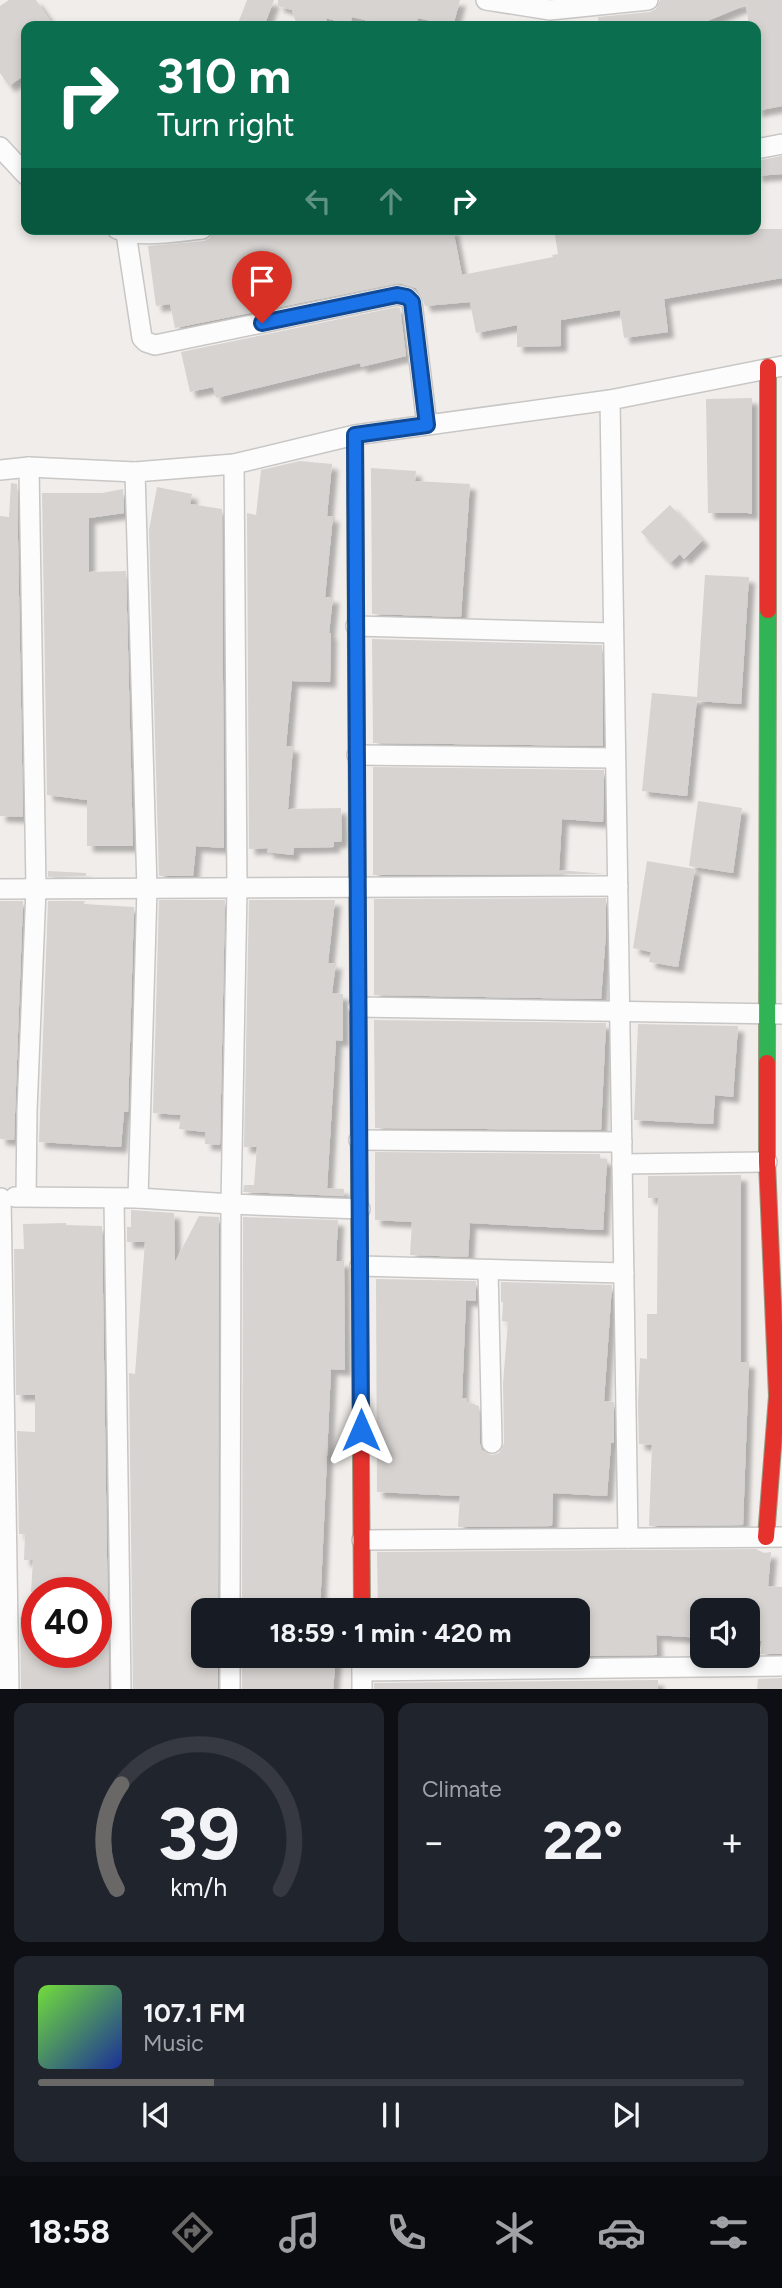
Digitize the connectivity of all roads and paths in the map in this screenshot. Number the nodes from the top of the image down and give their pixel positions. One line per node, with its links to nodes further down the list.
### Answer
1 (486, 0): 3 (street)
2 (648, 0): 3 (street)
3 (551, 12)
4 (782, 144): 6 (street)
5 (0, 147): 7 (street)
6 (761, 148)
7 (21, 170)
8 (129, 235): 11 (street)
9 (775, 366): 10 (street); 29 (street)
10 (610, 400): 11 (street); 18 (street)
11 (427, 425): 12 (street)
12 (355, 435): 13 (street); 17 (street)
13 (234, 464): 16 (street); 23 (street)
14 (29, 467): 15 (street); 16 (street); 24 (street)
15 (0, 470)
16 (135, 472): 25 (street)
17 (356, 626): 18 (street); 19 (street)
18 (613, 633): 20 (street)
19 (357, 755): 20 (street); 22 (street)
20 (615, 758): 21 (street)
21 (618, 886): 22 (street); 28 (street)
22 (358, 887): 23 (street); 27 (street)
23 (237, 888): 25 (street); 38 (street)
24 (36, 889): 25 (street); 26 (street); 34 (street)
25 (147, 889): 36 (street)
26 (0, 890)
27 (358, 1007): 28 (street); 30 (street)
28 (620, 1013): 29 (street); 31 (street)
29 (775, 1014): 32 (street)
30 (359, 1140): 31 (street); 39 (street)
31 (622, 1142): 33 (street)
32 (767, 1162): 33 (street); 43 (street)
33 (622, 1164): 42 (street)
34 (26, 1196): 35 (street); 37 (street)
35 (0, 1198): 53 (street)
36 (138, 1198): 37 (street); 38 (street)
37 (114, 1199): 54 (street)
38 (231, 1204): 39 (street); 48 (street)
39 (359, 1209): 40 (street)
40 (360, 1266): 41 (street); 47 (street)
41 (488, 1270): 42 (street); 44 (street)
42 (624, 1273): 46 (street)
43 (780, 1396): 45 (street)
44 (492, 1443)
45 (774, 1537): 46 (street)
46 (628, 1538): 47 (street)
47 (362, 1540): 49 (street)
48 (230, 1598)
49 (362, 1598)
50 (782, 1666): 52 (street)
51 (230, 1668): 55 (street)
52 (362, 1672)
53 (9, 1689)
54 (121, 1689)
55 (230, 1689)

